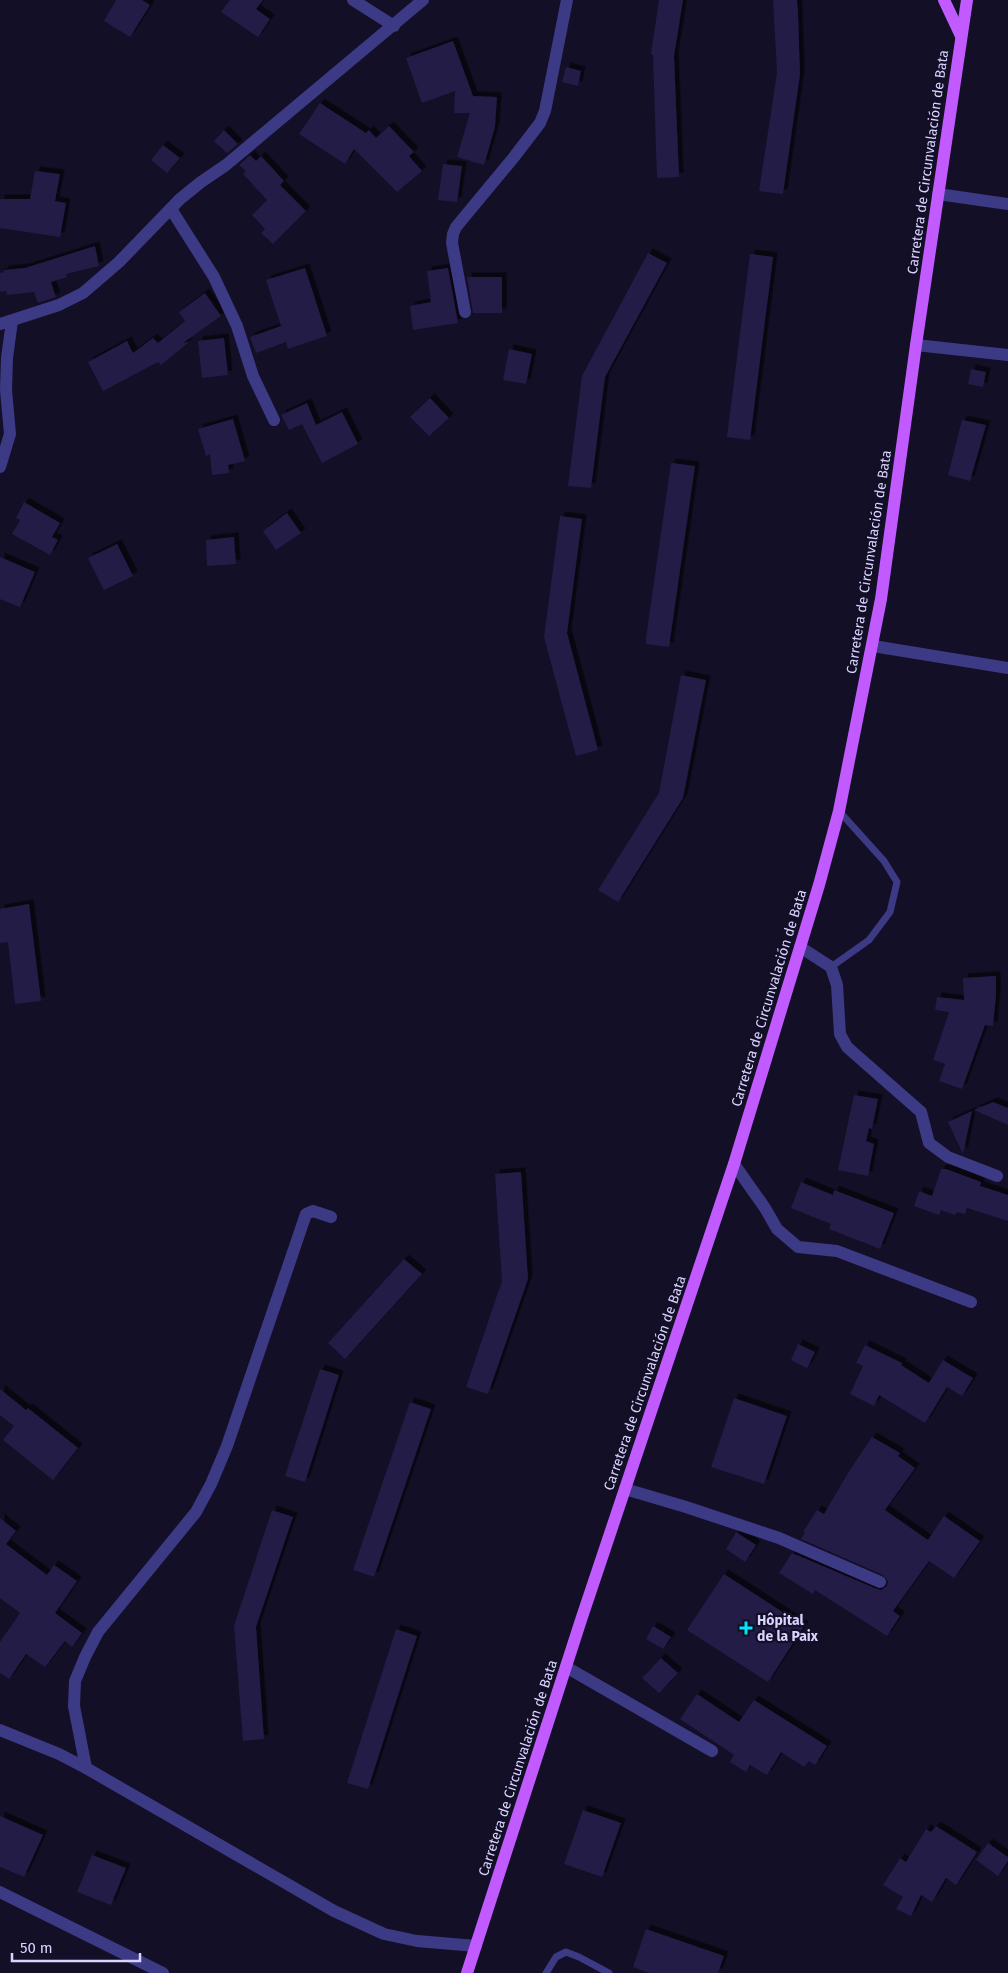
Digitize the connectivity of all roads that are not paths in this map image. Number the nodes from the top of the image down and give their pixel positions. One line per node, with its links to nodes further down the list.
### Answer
1 (353, 0): 6 (street)
2 (423, 0): 6 (street)
3 (567, 0): 11 (street)
4 (944, 0): 7 (main road)
5 (968, 0): 7 (main road, Carretera de Circunvalación de Bata)
6 (394, 26): 10 (street)
7 (961, 36): 8 (main road, Carretera de Circunvalación de Bata)
8 (938, 194): 9 (street); 13 (main road, Carretera de Circunvalación de Bata)
9 (1008, 204)
10 (171, 209): 12 (street); 15 (street)
11 (465, 312)
12 (6, 322): 16 (street)
13 (916, 345): 14 (street); 17 (main road, Carretera de Circunvalación de Bata)
14 (1008, 354)
15 (274, 420)
16 (0, 467)
17 (873, 646): 18 (street); 19 (main road, Carretera de Circunvalación de Bata)
18 (1008, 668)
19 (838, 811): 20 (main road, Carretera de Circunvalación de Bata); 21 (lane)
20 (800, 947): 21 (street); 22 (main road, Carretera de Circunvalación de Bata)
21 (831, 967): 23 (street)
22 (734, 1164): 25 (street); 26 (main road, Carretera de Circunvalación de Bata)
23 (997, 1176)
24 (331, 1217): 31 (street)
25 (971, 1302)
26 (625, 1489): 27 (street); 28 (main road, Carretera de Circunvalación de Bata)
27 (880, 1582)
28 (566, 1667): 30 (street); 33 (main road, Carretera de Circunvalación de Bata)
29 (0, 1730): 31 (street)
30 (712, 1751)
31 (86, 1768): 33 (street)
32 (0, 1892): 34 (street)
33 (476, 1946): 35 (main road, Carretera de Circunvalación de Bata)
34 (163, 1973)
35 (467, 1973)
36 (546, 1973): 37 (lane)
37 (609, 1973)

